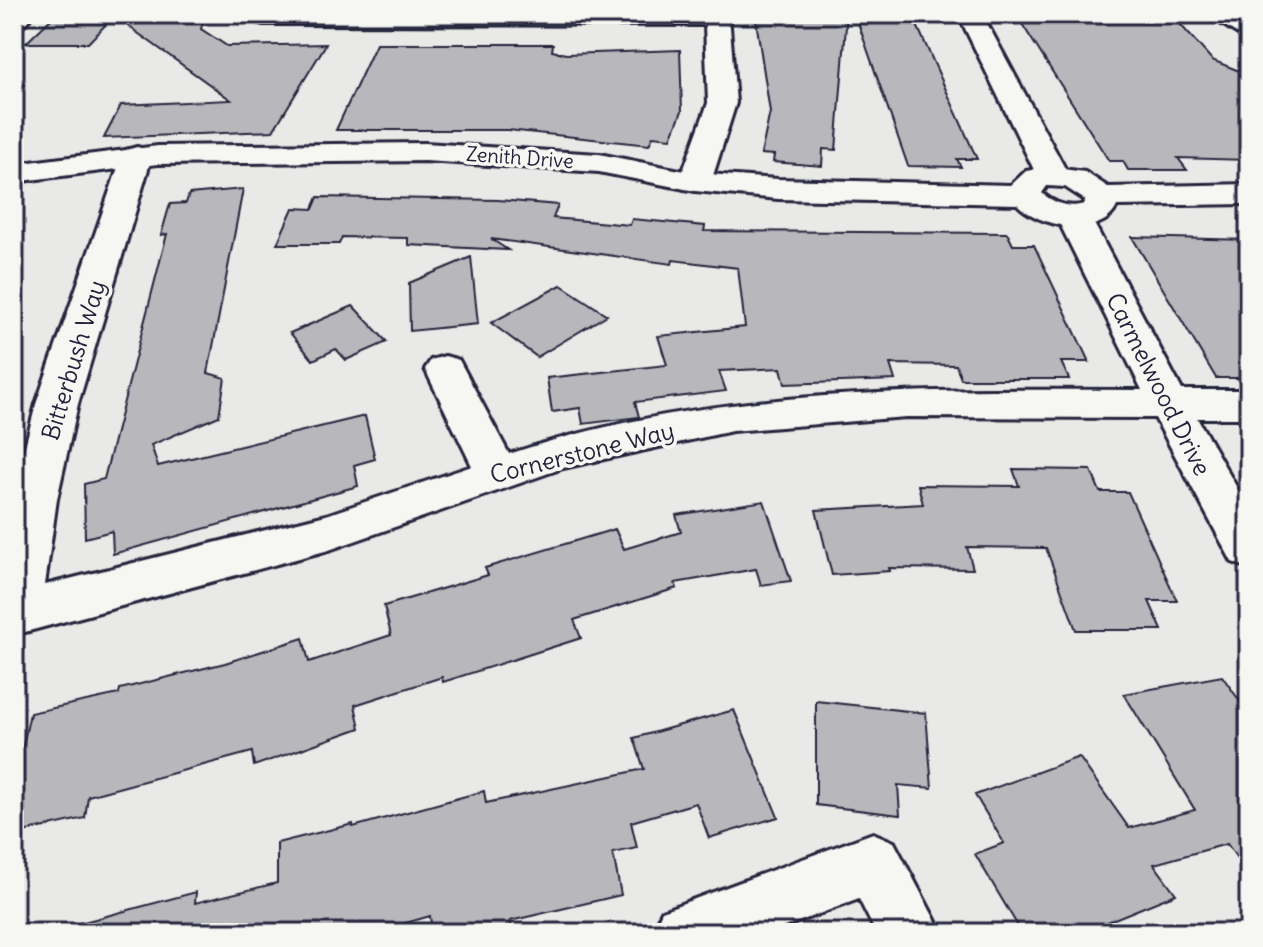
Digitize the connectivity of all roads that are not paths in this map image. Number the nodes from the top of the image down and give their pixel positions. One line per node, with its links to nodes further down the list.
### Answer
1 (22, 14): 6 (street)
2 (266, 14): 5 (street)
3 (970, 14): 10 (street)
4 (1218, 14): 7 (street)
5 (717, 16): 11 (street)
6 (14, 21)
7 (1249, 33)
8 (137, 156): 9 (street, Zenith Drive); 11 (street, Zenith Drive); 20 (street, Bitterbush Way)
9 (14, 173)
10 (1053, 176): 13 (street); 14 (street)
11 (695, 182): 13 (street, Zenith Drive)
12 (1249, 194): 14 (street)
13 (1026, 195): 14 (street)
14 (1087, 206): 16 (street, Carmelwood Drive)
15 (445, 369): 18 (street)
16 (1168, 403): 17 (street, Cornerstone Way); 18 (street, Cornerstone Way); 19 (street, Carmelwood Drive)
17 (1249, 404)
18 (497, 472): 20 (street, Cornerstone Way)
19 (1249, 549)
20 (15, 614)
21 (684, 933): 22 (street)
22 (910, 933)

